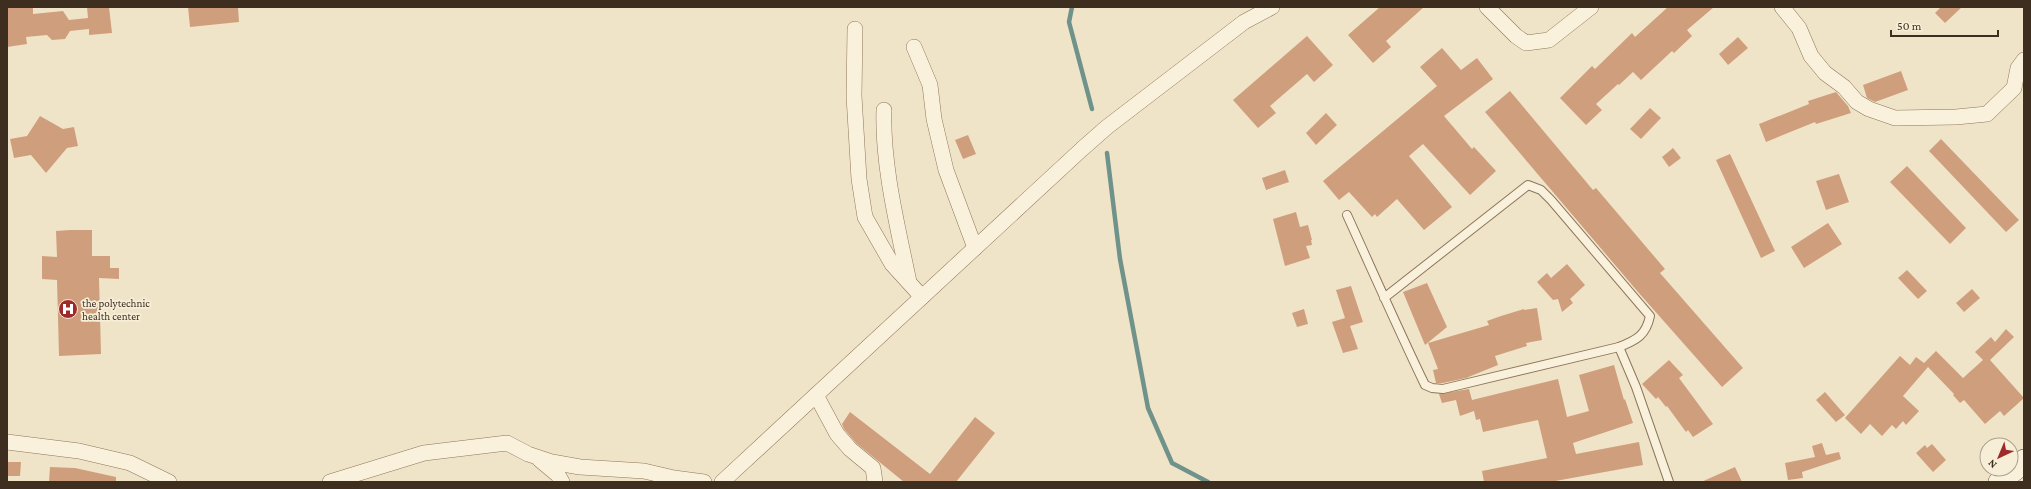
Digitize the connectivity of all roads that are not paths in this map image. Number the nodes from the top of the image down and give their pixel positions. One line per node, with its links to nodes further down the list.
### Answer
1 (1272, 7): 10 (street)
2 (1487, 7): 3 (street)
3 (1591, 7)
4 (1782, 7): 7 (street)
5 (855, 29): 11 (street)
6 (914, 48): 10 (street)
7 (2024, 60)
8 (884, 110): 11 (street)
9 (1347, 215): 13 (lane)
10 (975, 248): 12 (street)
11 (909, 283): 12 (street)
12 (922, 297): 15 (street)
13 (1384, 298): 14 (lane); 14 (lane)
14 (1620, 347): 25 (lane)
15 (816, 395): 23 (street); 24 (street)
16 (7, 442): 19 (street)
17 (536, 456): 20 (street); 21 (street); 22 (street)
18 (2024, 460): 26 (main road)
19 (169, 482)
20 (330, 482)
21 (562, 482)
22 (704, 482)
23 (722, 482)
24 (875, 482)
25 (1669, 482)
26 (1999, 482)

